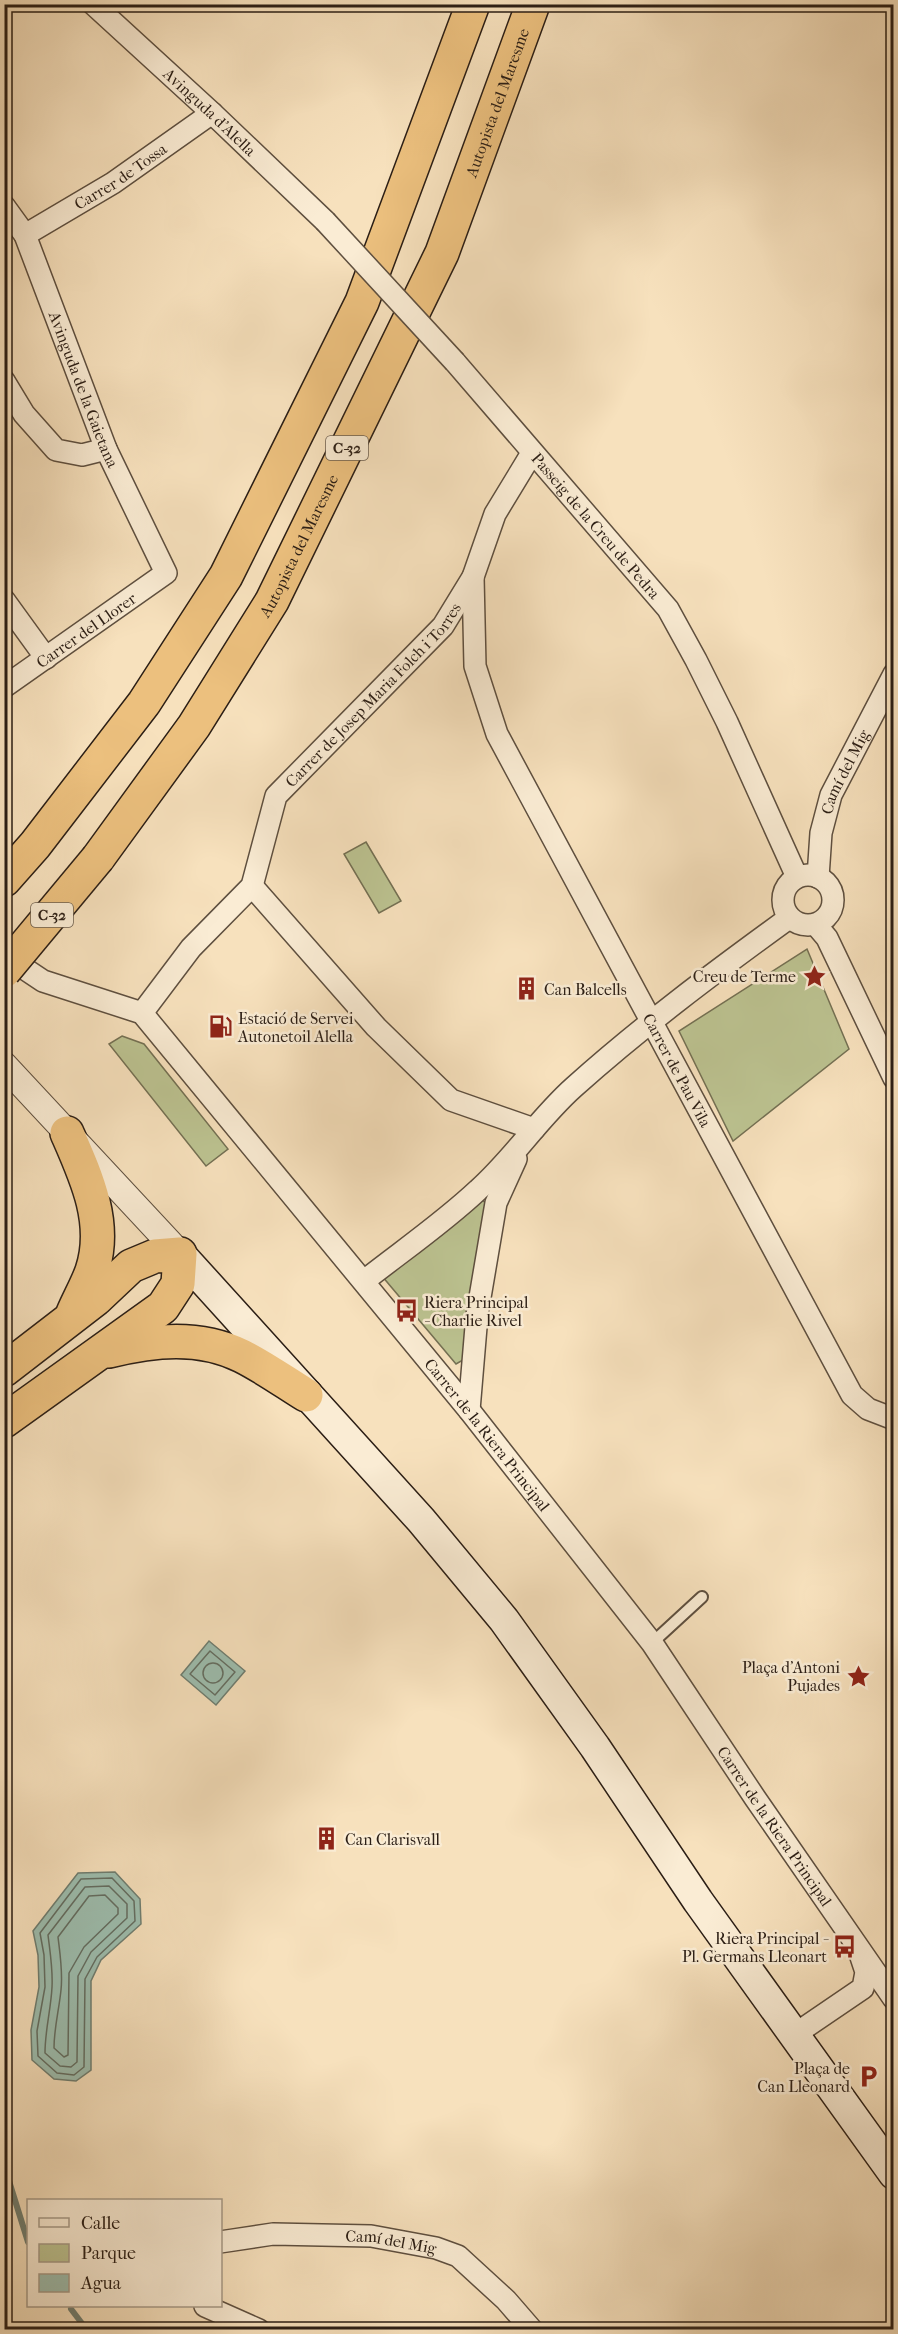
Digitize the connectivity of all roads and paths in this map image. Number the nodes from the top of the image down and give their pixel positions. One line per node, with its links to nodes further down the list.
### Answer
1 (93, 4): 4 (street, Avinguda d'Alella)
2 (473, 4): 21 (highway)
3 (533, 4): 26 (highway, Autopista del Maresme / C-32, bridge)
4 (212, 113): 6 (street, Avinguda d'Alella); 7 (street, Carrer de Tossa)
5 (4, 206): 7 (street, Avinguda de la Gaietana)
6 (325, 221): 10 (street, Passeig de la Creu de Pedra, bridge)
7 (25, 235): 9 (street, Avinguda de la Gaietana)
8 (4, 381): 9 (street)
9 (106, 449): 11 (street, Avinguda de la Gaietana)
10 (532, 453): 12 (street, Carrer de Josep Maria Folch i Torres); 19 (street, Passeig de la Creu de Pedra)
11 (166, 573): 15 (street, Carrer del Llorer)
12 (473, 577): 14 (street, Carrer de Josep Maria Folch i Torres); 16 (street, Carrer de Pau Vila)
13 (4, 600): 15 (street)
14 (443, 626): 16 (street, Carrer de Pau Vila); 22 (street, Carrer de Josep Maria Folch i Torres)
15 (46, 658): 18 (street, Carrer del Llorer)
16 (475, 666): 28 (street, Carrer de Pau Vila)
17 (894, 674): 20 (street, Camí del Mig)
18 (4, 687)
19 (797, 877): 20 (street); 23 (street)
20 (819, 877): 24 (street)
21 (4, 880)
22 (252, 886): 27 (street, Carrer de Josep Maria Folch i Torres); 32 (street)
23 (789, 918): 24 (street); 28 (street)
24 (816, 925): 30 (street)
25 (4, 955): 27 (street)
26 (4, 971)
27 (142, 1012): 36 (street, Carrer de la Riera Principal)
28 (651, 1022): 32 (street); 42 (street, Carrer de Pau Vila)
29 (4, 1065): 31 (street)
30 (894, 1078)
31 (68, 1133): 35 (street); 37 (highway)
32 (529, 1137): 33 (street); 34 (street)
33 (478, 1190): 34 (street); 36 (street)
34 (496, 1203): 41 (street)
35 (180, 1254): 37 (highway); 38 (highway); 40 (main road)
36 (364, 1281): 41 (street, Carrer de la Riera Principal)
37 (71, 1318): 39 (highway)
38 (96, 1355): 40 (highway); 43 (highway)
39 (4, 1370)
40 (306, 1395): 49 (main road)
41 (469, 1410): 45 (street, Carrer de la Riera Principal)
42 (894, 1419)
43 (4, 1421)
44 (702, 1597): 45 (lane)
45 (652, 1642): 46 (street, Carrer de la Riera Principal)
46 (858, 1948): 47 (street); 48 (street, Carrer de la Riera Principal)
47 (863, 1988): 48 (street); 49 (street)
48 (894, 2001)
49 (794, 2035): 50 (main road)
50 (894, 2174)
51 (222, 2242): 54 (street, Camí del Mig)
52 (207, 2307): 53 (street)
53 (250, 2327)
54 (532, 2330)

